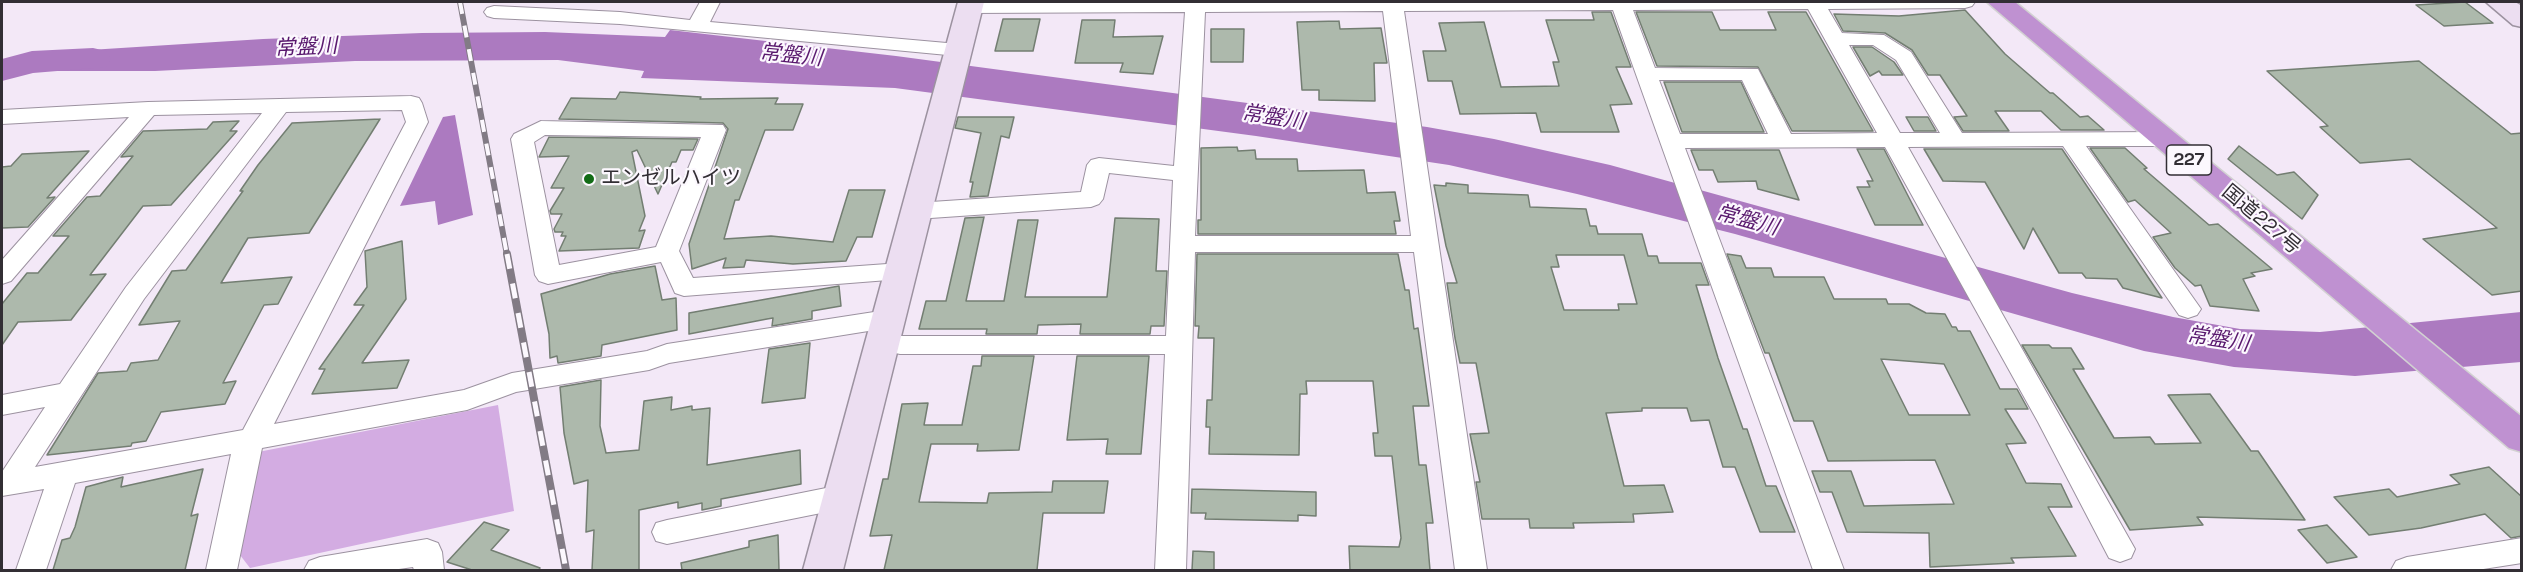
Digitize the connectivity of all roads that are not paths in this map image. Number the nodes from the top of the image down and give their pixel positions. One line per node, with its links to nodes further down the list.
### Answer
1 (710, 2): 13 (street)
2 (1620, 2): 7 (street); 10 (street); 16 (street)
3 (1902, 2): 4 (street); 7 (street)
4 (1965, 2)
5 (2000, 2): 20 (highway, 国道227号 / 227)
6 (2499, 2): 12 (street)
7 (1815, 3): 14 (street)
8 (970, 4): 9 (street); 15 (street)
9 (1196, 4): 10 (street); 26 (street)
10 (1392, 4): 29 (street)
11 (494, 12): 13 (street)
12 (2522, 19)
13 (697, 27): 15 (street)
14 (1834, 39): 24 (street); 25 (street)
15 (957, 55): 27 (street)
16 (1646, 74): 22 (street); 23 (street)
17 (280, 105): 18 (street); 36 (street); 39 (street)
18 (148, 109): 19 (street); 32 (street)
19 (5, 120)
20 (2164, 139): 21 (street); 38 (highway, 国道227号 / 227)
21 (2070, 140): 25 (street); 33 (street)
22 (1671, 141): 23 (street); 54 (street)
23 (1783, 141): 24 (street)
24 (1893, 141): 25 (street); 44 (street)
25 (1955, 141)
26 (1186, 174): 27 (street); 28 (street)
27 (916, 212): 31 (street)
28 (1185, 244): 29 (street); 35 (street)
29 (1425, 244): 53 (street)
30 (666, 253): 30 (street); 31 (street)
31 (901, 272): 34 (street)
32 (2, 275)
33 (2188, 309)
34 (894, 332): 35 (street); 39 (street); 42 (street)
35 (1178, 345): 52 (street)
36 (68, 393): 37 (street); 41 (street)
37 (2, 405)
38 (2522, 438)
39 (252, 439): 40 (street); 48 (street)
40 (64, 473): 41 (street); 47 (street)
41 (5, 484)
42 (841, 497): 43 (street); 51 (street)
43 (667, 532)
44 (2120, 549)
45 (2522, 550): 46 (street)
46 (2440, 568): 55 (street)
47 (31, 570)
48 (222, 570)
49 (320, 570): 50 (street)
50 (429, 570)
51 (822, 570)
52 (1170, 570)
53 (1471, 570)
54 (1828, 570)
55 (2407, 570)

